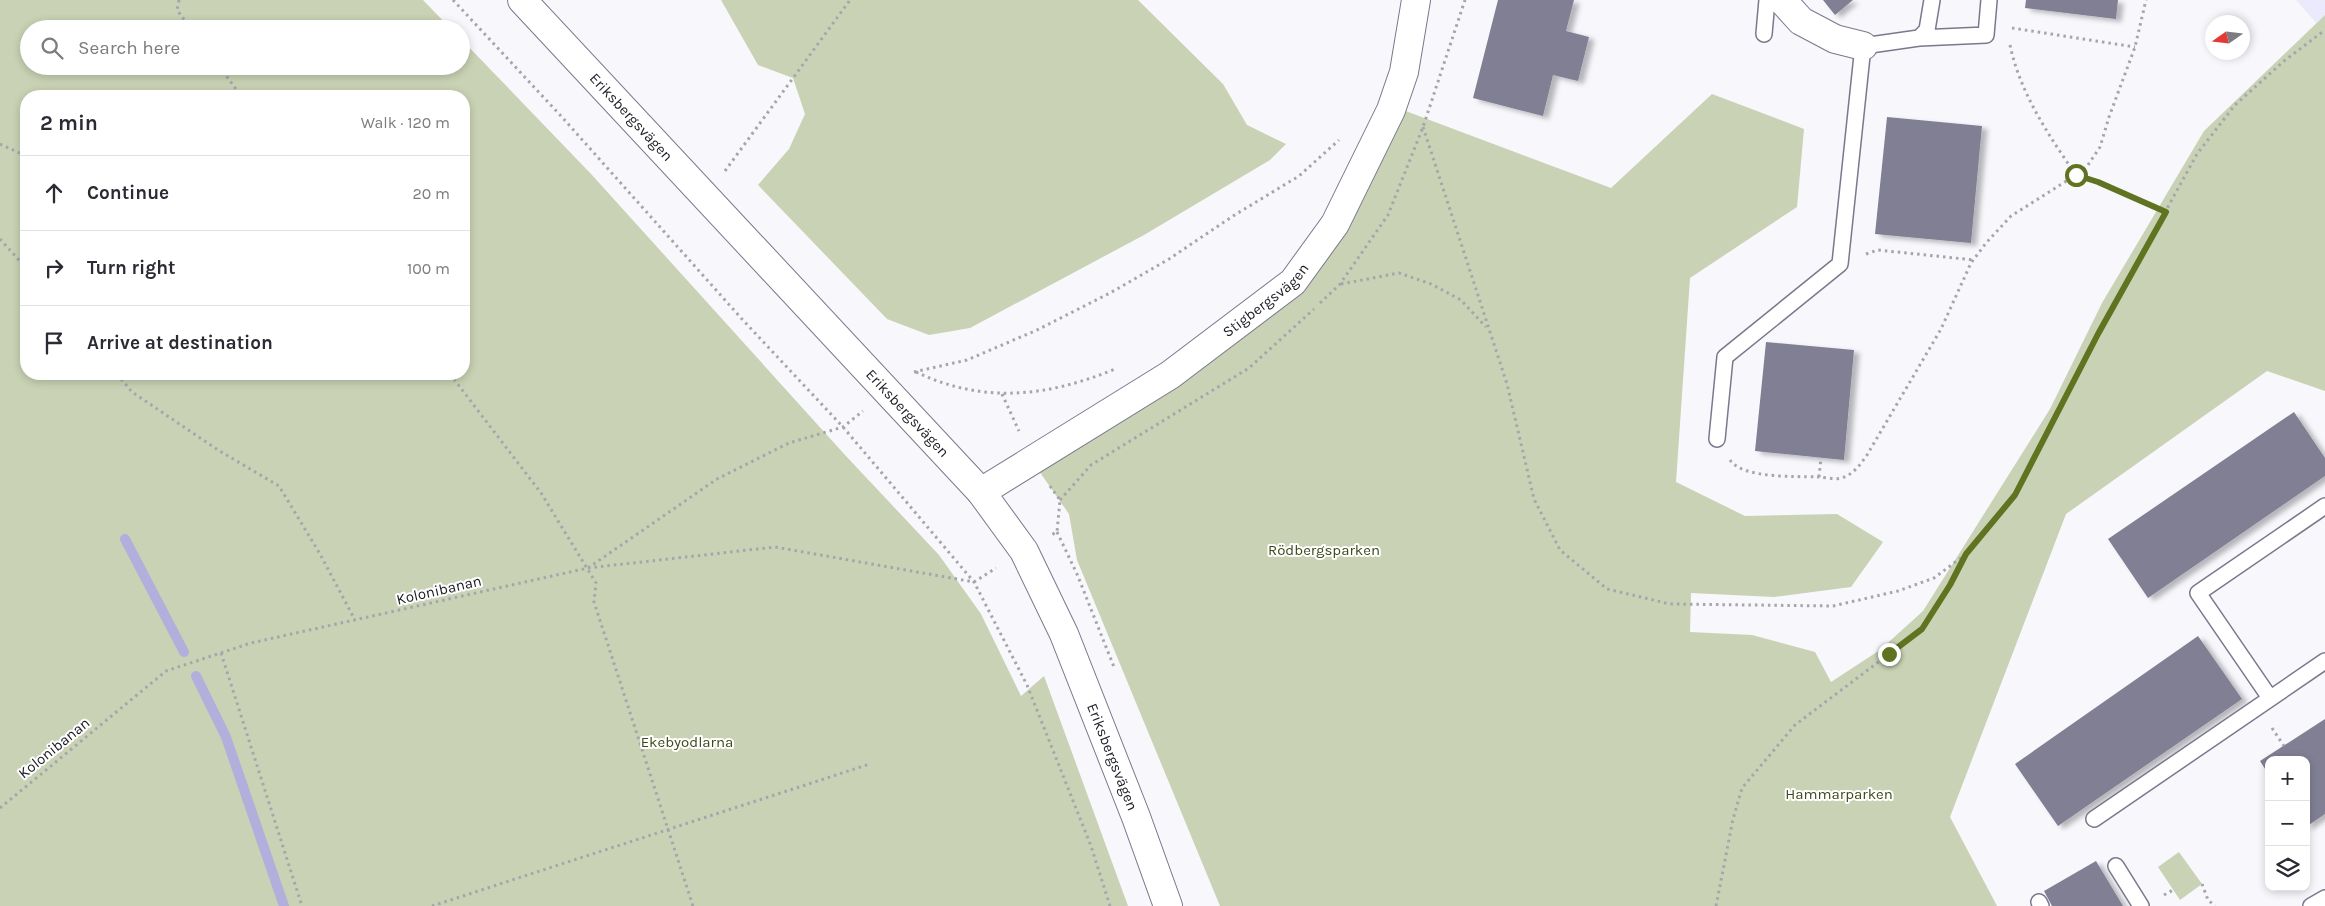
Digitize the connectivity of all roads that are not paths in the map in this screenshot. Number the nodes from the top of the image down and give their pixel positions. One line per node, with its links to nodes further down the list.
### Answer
1 (522, 0): 11 (street, Eriksbergsvägen)
2 (1416, 0): 11 (street, Stigbergsvägen)
3 (1767, 0): 7 (lane)
4 (1782, 0): 9 (street)
5 (1932, 0): 8 (lane)
6 (1989, 2): 8 (lane)
7 (1764, 34)
8 (1919, 38): 9 (lane)
9 (1863, 46): 10 (lane)
10 (1717, 439)
11 (981, 492): 18 (street, Eriksbergsvägen)
12 (2325, 506): 14 (lane)
13 (2325, 661): 14 (lane)
14 (2270, 698): 15 (lane)
15 (2094, 819)
16 (2116, 866): 19 (lane)
17 (2325, 898): 20 (lane)
18 (1168, 906)
19 (2141, 906)
20 (2311, 906)

